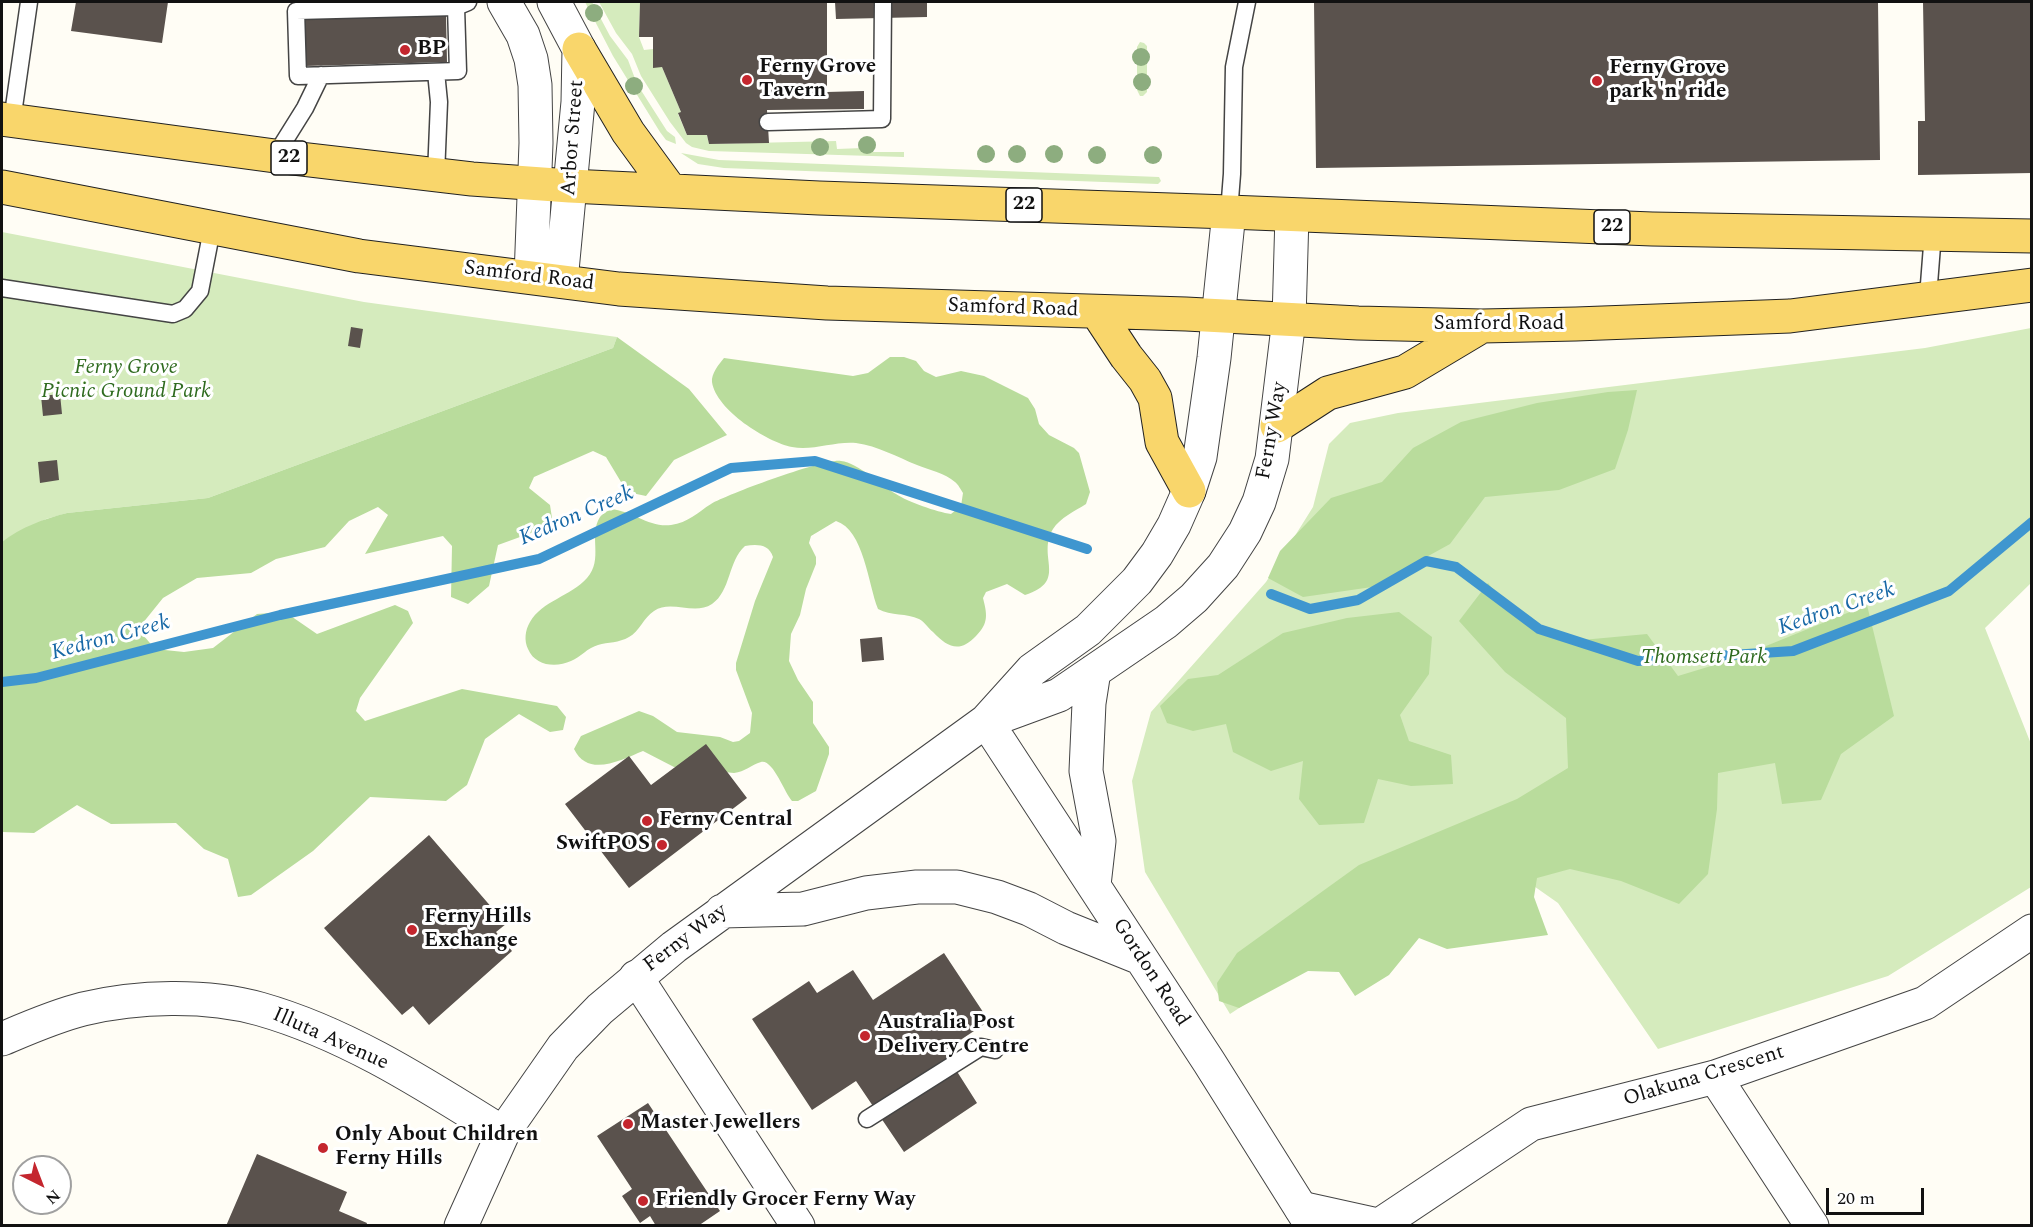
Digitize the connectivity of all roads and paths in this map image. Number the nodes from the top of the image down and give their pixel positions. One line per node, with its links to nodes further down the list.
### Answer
1 (29, 2): 10 (lane)
2 (504, 2): 14 (street, Arbor Street)
3 (554, 2): 7 (street, Arbor Street)
4 (883, 2): 11 (lane)
5 (1247, 2): 18 (lane)
6 (462, 4): 8 (lane); 9 (lane)
7 (579, 49): 15 (street, Arbor Street); 17 (main road)
8 (436, 72): 9 (lane); 13 (lane)
9 (321, 75): 12 (lane)
10 (7, 120): 12 (main road, 22)
11 (768, 122)
12 (275, 156): 13 (main road, 22)
13 (436, 175): 14 (main road, 22)
14 (535, 184): 15 (main road, 22); 23 (street, Arbor Street)
15 (570, 186): 17 (main road, 22); 23 (street, Arbor Street)
16 (2, 187): 20 (main road, Samford Road)
17 (671, 191): 18 (main road, 22)
18 (1229, 212): 19 (main road, 22); 28 (street, Ferny Way)
19 (1292, 215): 21 (main road, 22); 29 (street, Ferny Way)
20 (212, 229): 23 (main road, Samford Road); 25 (lane)
21 (1933, 234): 22 (main road, 22); 26 (lane)
22 (2031, 236)
23 (546, 279): 27 (main road, Samford Road)
24 (2031, 285): 26 (main road, Samford Road)
25 (2, 288)
26 (1928, 297): 30 (main road, Samford Road)
27 (1097, 312): 28 (main road, Samford Road); 32 (main road)
28 (1218, 316): 29 (main road, Samford Road); 32 (street, Ferny Way)
29 (1289, 319): 30 (main road, Samford Road); 31 (street, Ferny Way)
30 (1482, 326): 31 (main road)
31 (1277, 426): 33 (street, Ferny Way)
32 (1189, 491): 34 (street, Ferny Way)
33 (1094, 671): 34 (street, Ferny Way); 35 (street)
34 (986, 721): 35 (street, Gordon Road); 36 (street, Ferny Way)
35 (1094, 885): 38 (street, Gordon Road)
36 (722, 911): 38 (street); 39 (street, Ferny Way)
37 (2031, 931): 42 (street, Olakuna Crescent)
38 (1138, 957): 45 (street, Gordon Road)
39 (636, 977): 44 (street, Ferny Way); 46 (street)
40 (2, 1039): 44 (street, Illuta Avenue)
41 (995, 1050): 43 (lane)
42 (1715, 1077): 47 (street, Olakuna Crescent); 49 (street)
43 (867, 1119)
44 (503, 1133): 48 (street, Ferny Way)
45 (1307, 1217): 47 (street, Olakuna Crescent)
46 (794, 1224)
47 (1378, 1225)
48 (461, 1226)
49 (1812, 1226)

